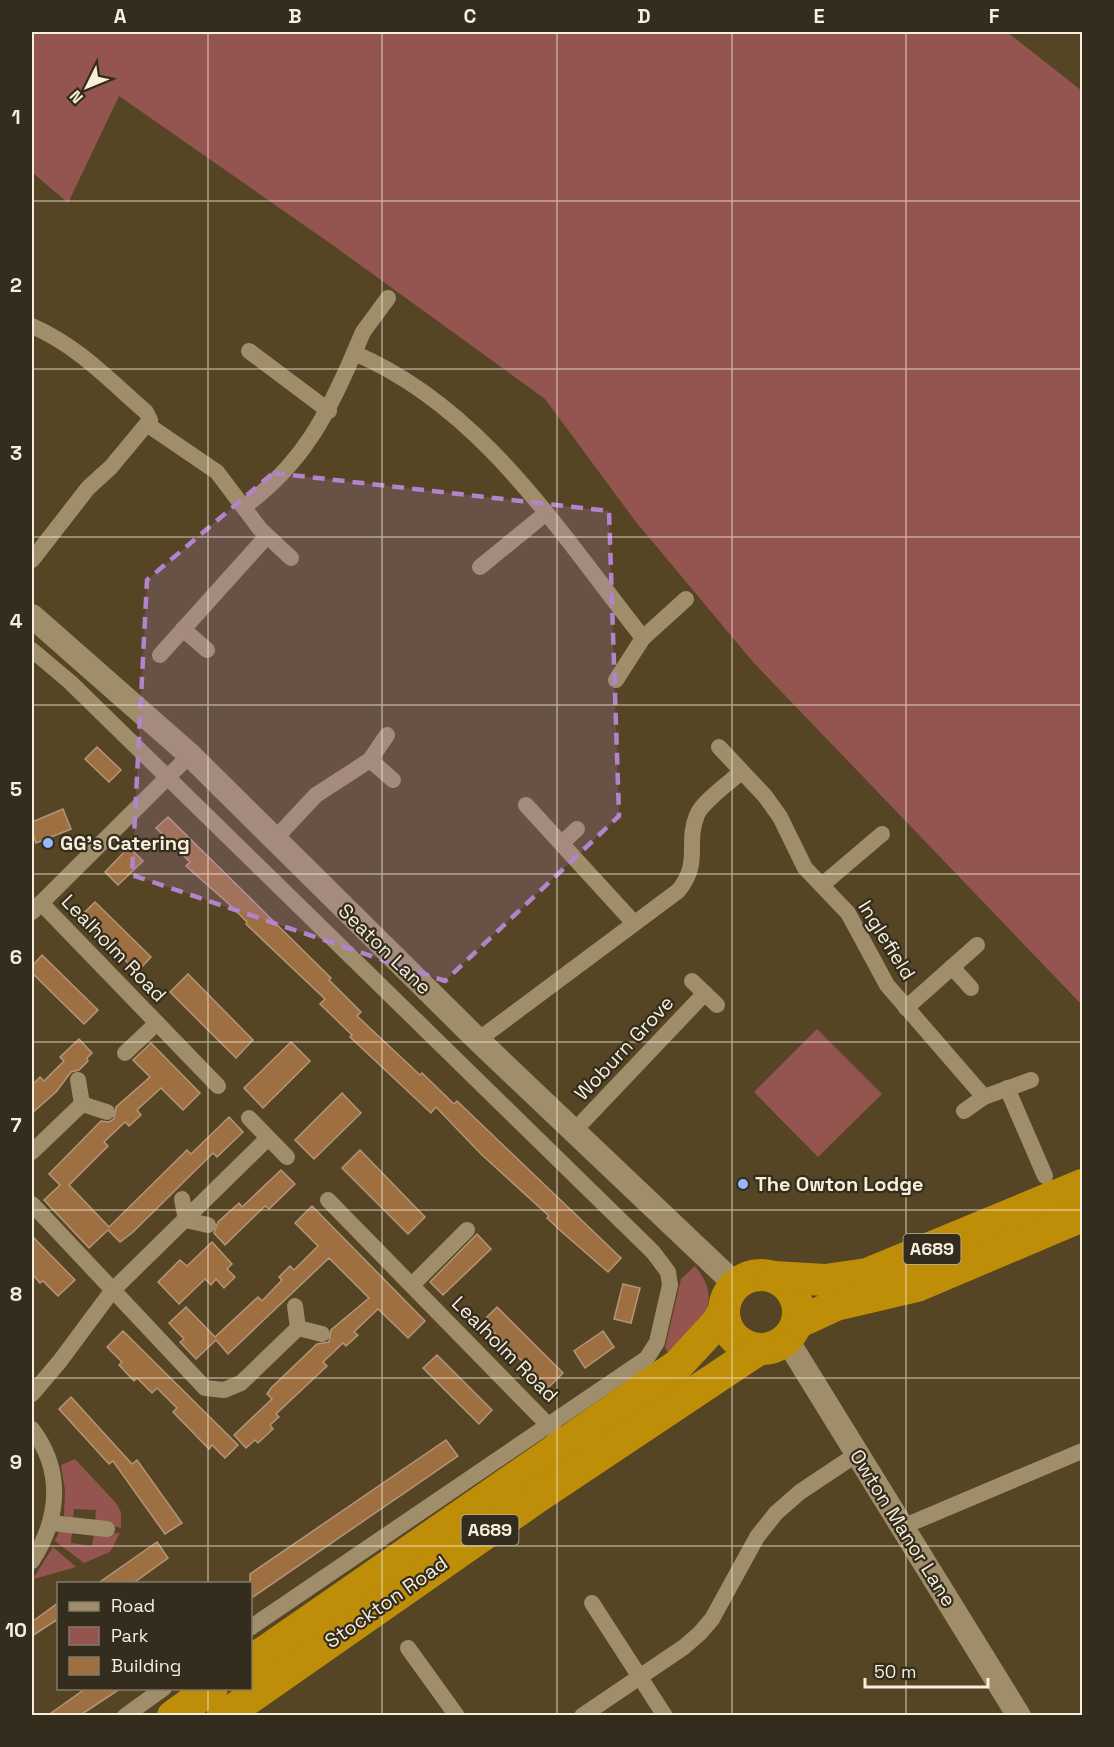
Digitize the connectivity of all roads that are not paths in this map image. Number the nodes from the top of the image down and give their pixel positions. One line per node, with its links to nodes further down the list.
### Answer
1 (388, 298): 4 (street)
2 (32, 326): 6 (street)
3 (249, 351): 5 (street)
4 (354, 353): 5 (street); 8 (street)
5 (329, 411): 7 (street)
6 (148, 425): 7 (street); 11 (street)
7 (245, 506): 9 (street)
8 (545, 514): 12 (street); 16 (street)
9 (267, 536): 10 (street); 15 (street)
10 (291, 558)
11 (32, 560)
12 (480, 567)
13 (686, 600): 16 (street)
14 (32, 616): 23 (main road, Seaton Lane)
15 (183, 629): 18 (street); 19 (street)
16 (643, 638): 20 (street)
17 (32, 650): 26 (street, Seaton Lane)
18 (207, 650)
19 (160, 655)
20 (616, 680)
21 (387, 735): 24 (street)
22 (719, 747): 25 (street, Inglefield)
23 (190, 755): 26 (street); 31 (main road, Seaton Lane)
24 (370, 760): 27 (street); 31 (street)
25 (741, 772): 33 (street, Inglefield); 35 (street)
26 (166, 779): 34 (street); 68 (street, Seaton Lane)
27 (393, 780)
28 (526, 805): 32 (street)
29 (577, 829): 32 (street)
30 (882, 834): 33 (street)
31 (273, 841): 42 (main road, Seaton Lane)
32 (562, 843): 35 (street)
33 (822, 885): 40 (street, Inglefield)
34 (36, 907): 41 (street, Lealholm Road)
35 (634, 923): 42 (street)
36 (977, 945): 37 (street)
37 (952, 968): 39 (street); 40 (street)
38 (692, 981): 53 (street, Woburn Grove)
39 (971, 988)
40 (906, 1008): 48 (street, Inglefield)
41 (157, 1023): 43 (street, Lealholm Road); 46 (street, Lealholm Road)
42 (478, 1040): 53 (main road, Seaton Lane)
43 (125, 1053)
44 (78, 1080): 49 (street)
45 (1031, 1080): 47 (street)
46 (218, 1086)
47 (1007, 1088): 48 (street); 57 (street)
48 (984, 1097): 51 (street)
49 (82, 1104): 50 (street); 55 (street)
50 (107, 1112)
51 (964, 1112)
52 (249, 1118): 54 (street)
53 (574, 1131): 70 (main road, Seaton Lane)
54 (268, 1138): 56 (street); 63 (street)
55 (32, 1152)
56 (287, 1157)
57 (1045, 1176)
58 (1083, 1185): 66 (highway, A689)
59 (182, 1199): 63 (street)
60 (328, 1200): 67 (street, Lealholm Road)
61 (32, 1204): 69 (street)
62 (1083, 1216): 74 (highway, Stockton Road / A689)
63 (186, 1220): 64 (street); 69 (street)
64 (208, 1225)
65 (467, 1230): 67 (street)
66 (774, 1277): 70 (highway); 74 (highway)
67 (412, 1285): 77 (street, Lealholm Road)
68 (670, 1285): 77 (street, Stockton Road)
69 (112, 1291): 72 (street); 75 (street)
70 (730, 1298): 74 (highway); 77 (highway, Stockton Road / A689)
71 (295, 1306): 72 (street)
72 (298, 1328): 73 (street)
73 (322, 1334)
74 (781, 1338): 79 (main road, Owton Manor Lane); 93 (highway, Stockton Road / A689)
75 (32, 1394)
76 (32, 1430): 80 (street)
77 (557, 1434): 85 (street, Stockton Road); 87 (highway, Stockton Road / A689)
78 (1083, 1451): 81 (street)
79 (857, 1454): 81 (main road, Owton Manor Lane); 88 (street)
80 (51, 1523): 82 (street); 83 (street)
81 (902, 1527): 97 (main road, Owton Manor Lane)
82 (107, 1529)
83 (32, 1561)
84 (592, 1603): 88 (street)
85 (252, 1627)
86 (408, 1648): 94 (street)
87 (252, 1661)
88 (639, 1676): 95 (street); 96 (street)
89 (163, 1690): 91 (street)
90 (211, 1690): 92 (highway)
91 (125, 1716)
92 (173, 1716)
93 (224, 1716)
94 (457, 1716)
95 (582, 1716)
96 (664, 1716)
97 (1019, 1716)

